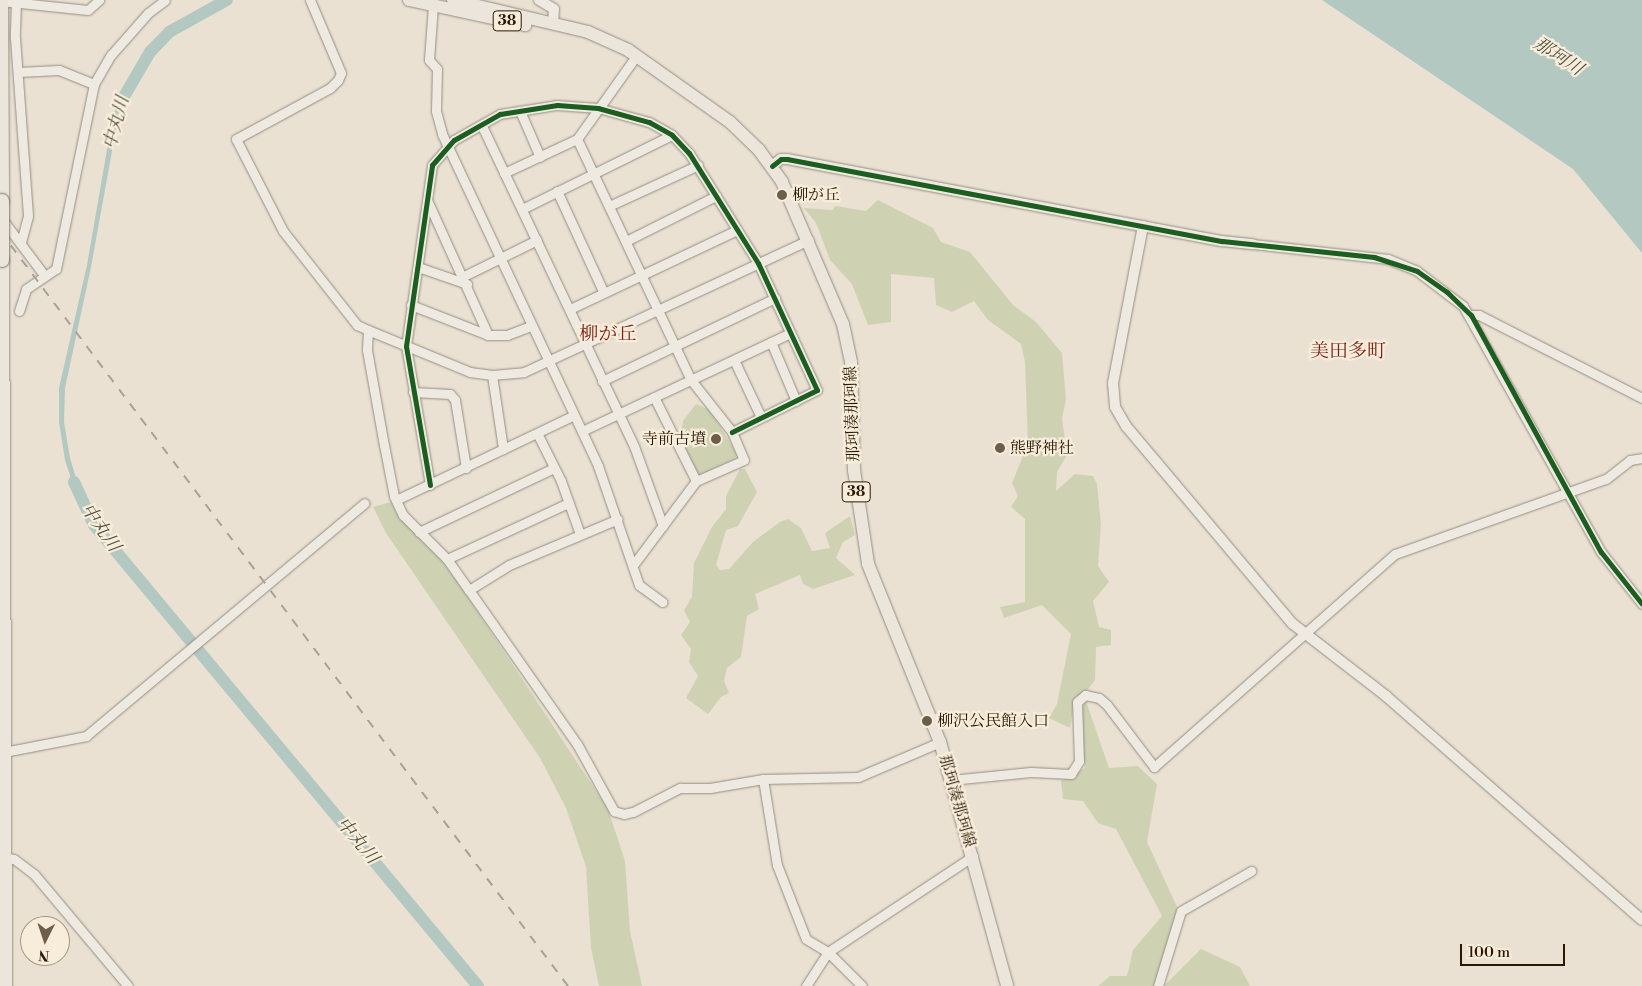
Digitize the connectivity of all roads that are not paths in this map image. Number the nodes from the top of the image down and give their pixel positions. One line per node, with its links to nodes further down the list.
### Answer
1 (0, 0): 8 (street); 96 (highway, bridge)
2 (99, 0): 8 (street)
3 (165, 0): 14 (street)
4 (310, 0): 53 (street)
5 (410, 0): 9 (main road, 那珂湊那珂線 / 38)
6 (453, 0): 10 (main road, 那珂湊那珂線 / 38)
7 (539, 0): 10 (street)
8 (16, 2): 13 (street)
9 (433, 5): 11 (main road, 那珂湊那珂線 / 38); 20 (street)
10 (553, 22): 11 (main road, 那珂湊那珂線 / 38)
11 (604, 40): 12 (main road, 那珂湊那珂線 / 38)
12 (637, 55): 15 (street); 23 (main road, 那珂湊那珂線 / 38)
13 (18, 72): 14 (street); 37 (street)
14 (94, 84): 42 (street)
15 (598, 108): 16 (street); 18 (street); 19 (street)
16 (520, 111): 17 (street); 21 (street)
17 (482, 126): 20 (street); 25 (street)
18 (672, 135): 22 (street); 24 (street)
19 (577, 140): 21 (street); 24 (street)
20 (447, 147): 28 (street); 39 (street)
21 (540, 157): 25 (street)
22 (698, 165): 27 (street); 29 (street)
23 (772, 166): 32 (street); 35 (main road, 那珂湊那珂線 / 38)
24 (593, 172): 26 (street); 29 (street)
25 (504, 173): 30 (street)
26 (557, 191): 30 (street); 45 (street)
27 (716, 196): 33 (street); 36 (street)
28 (428, 202): 41 (street); 44 (street)
29 (609, 206): 36 (street)
30 (522, 209): 34 (street)
31 (0, 216): 37 (street)
32 (1143, 226): 38 (street); 94 (street)
33 (737, 230): 40 (street); 43 (street)
34 (536, 240): 39 (street); 48 (street)
35 (809, 240): 40 (street); 95 (main road, 那珂湊那珂線 / 38)
36 (626, 241): 43 (street)
37 (20, 243): 42 (street)
38 (1253, 244): 51 (street)
39 (500, 259): 44 (street); 52 (street)
40 (758, 263): 46 (street); 49 (street)
41 (418, 267): 44 (street); 47 (street)
42 (44, 275): 50 (street)
43 (641, 276): 45 (street); 49 (street)
44 (465, 280): 55 (street)
45 (604, 293): 48 (street)
46 (775, 298): 54 (street); 59 (street)
47 (411, 305): 55 (street); 58 (street)
48 (570, 309): 57 (street)
49 (658, 309): 57 (street); 59 (street)
50 (19, 311)
51 (1471, 315): 67 (street); 81 (street)
52 (531, 326): 55 (street); 61 (street)
53 (368, 330): 58 (street); 82 (street)
54 (790, 333): 56 (street); 68 (street)
55 (488, 335)
56 (771, 342): 60 (street); 68 (street)
57 (586, 344): 61 (street); 63 (street)
58 (406, 346): 62 (street); 65 (street)
59 (675, 346): 63 (street); 64 (street)
60 (734, 360): 64 (street); 71 (street)
61 (549, 362): 62 (street); 70 (street)
62 (492, 375): 75 (street)
63 (602, 380): 69 (street)
64 (691, 380): 66 (street); 73 (street)
65 (413, 392): 77 (street); 80 (street)
66 (654, 397): 69 (street); 79 (street)
67 (1642, 398)
68 (796, 401): 71 (street)
69 (618, 415): 72 (street); 86 (street)
70 (574, 416): 72 (street); 74 (street)
71 (761, 417): 73 (street)
72 (582, 431): 85 (street)
73 (732, 432): 79 (street)
74 (538, 435): 75 (street); 78 (street)
75 (504, 449): 77 (street)
76 (1642, 458): 81 (street)
77 (466, 468): 80 (street)
78 (554, 468): 84 (street); 87 (street)
79 (696, 482): 86 (street)
80 (430, 484): 82 (street)
81 (1568, 492): 93 (street); 94 (street)
82 (396, 500): 87 (street)
83 (365, 503): 96 (street)
84 (568, 503): 88 (street); 89 (street)
85 (618, 519): 88 (street); 90 (street)
86 (663, 526): 90 (street)
87 (419, 532): 89 (street)
88 (580, 534): 91 (street)
89 (447, 559): 91 (street)
90 (634, 564): 92 (street)
91 (469, 590): 97 (street)
92 (662, 602)
93 (1642, 604)
94 (1304, 633): 98 (street); 102 (street)
95 (940, 742): 97 (street); 98 (main road, 那珂湊那珂線 / 38)
96 (4, 752): 100 (highway)
97 (763, 779): 103 (street)
98 (951, 780): 99 (main road, 那珂湊那珂線 / 38)
99 (973, 856): 103 (street); 108 (main road, 那珂湊那珂線 / 38)
100 (5, 857): 104 (highway); 105 (street)
101 (1251, 871): 109 (street)
102 (1642, 920)
103 (828, 952): 106 (street); 107 (street)
104 (4, 986)
105 (128, 986)
106 (806, 986)
107 (862, 986)
108 (1007, 986)
109 (1158, 986)

